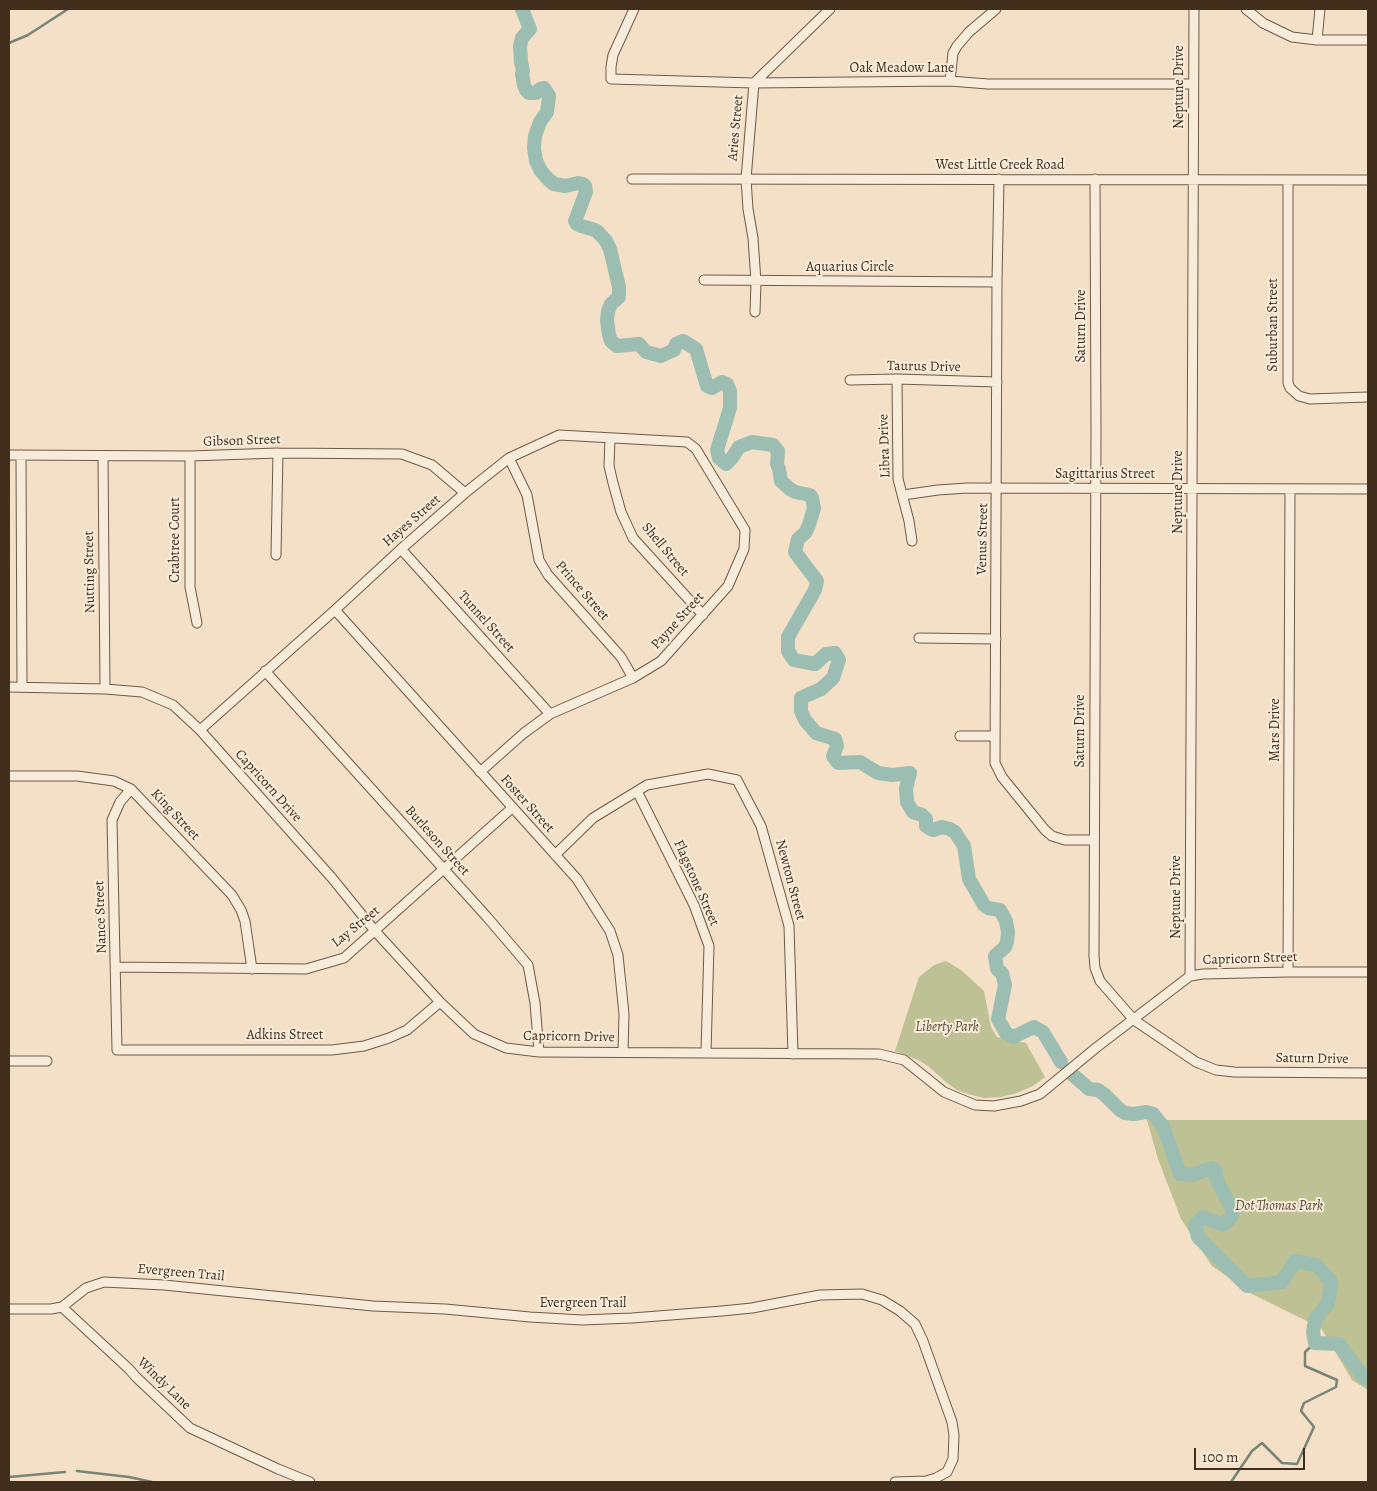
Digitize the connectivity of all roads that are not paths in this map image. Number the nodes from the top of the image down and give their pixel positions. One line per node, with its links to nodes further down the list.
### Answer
1 (634, 9): 10 (street, Oak Meadow Lane)
2 (830, 9): 10 (street, Aries Street)
3 (996, 9): 9 (street)
4 (1194, 9): 11 (street, Neptune Drive)
5 (1246, 9): 7 (street)
6 (1320, 9): 7 (street)
7 (1317, 40): 8 (street)
8 (1368, 40)
9 (950, 81): 10 (street, Oak Meadow Lane); 11 (street, Oak Meadow Lane)
10 (754, 83): 13 (street, Aries Street)
11 (1194, 84): 16 (street, Neptune Drive)
12 (632, 179): 13 (street, West Little Creek Road)
13 (746, 179): 14 (street, West Little Creek Road); 20 (street, Aries Street)
14 (999, 180): 15 (street, West Little Creek Road); 21 (street, Venus Street)
15 (1094, 180): 16 (street, West Little Creek Road); 36 (street, Saturn Drive)
16 (1194, 180): 17 (street, West Little Creek Road); 37 (street, Neptune Drive)
17 (1288, 180): 18 (street, West Little Creek Road); 26 (street, Suburban Street)
18 (1368, 180)
19 (704, 280): 20 (street, Aquarius Circle)
20 (756, 282): 21 (street, Aquarius Circle); 22 (street, Aries Street)
21 (997, 282): 25 (street, Venus Street)
22 (755, 312)
23 (897, 379): 24 (street, Taurus Drive); 25 (street, Taurus Drive); 41 (street, Libra Drive)
24 (850, 380)
25 (997, 382): 35 (street, Venus Street)
26 (1368, 397)
27 (610, 438): 28 (street, Hayes Street); 34 (street, Hayes Street); 46 (street, Shell Street)
28 (687, 442): 46 (street, Payne Street)
29 (278, 453): 33 (street, Gibson Street); 40 (street, Gibson Street); 44 (street)
30 (9, 455): 31 (street, Gibson Street)
31 (21, 455): 32 (street, Gibson Street); 53 (street)
32 (103, 456): 33 (street, Gibson Street); 54 (street, Nutting Street)
33 (190, 456): 47 (street, Crabtree Court)
34 (508, 458): 40 (street, Hayes Street); 51 (street, Prince Street)
35 (997, 488): 36 (street, Sagittarius Street); 41 (street, Sagittarius Street); 49 (street, Venus Street)
36 (1095, 488): 37 (street, Sagittarius Street); 64 (street, Saturn Drive)
37 (1193, 489): 38 (street, Sagittarius Street); 72 (street, Neptune Drive)
38 (1290, 489): 39 (street, Sagittarius Street); 70 (street, Mars Drive)
39 (1368, 490)
40 (465, 493): 43 (street, Hayes Street)
41 (902, 495): 42 (street, Libra Drive)
42 (912, 541)
43 (401, 549): 45 (street, Hayes Street); 55 (street, Tunnel Street)
44 (276, 555)
45 (335, 610): 50 (street, Hayes Street); 59 (street, Foster Street)
46 (703, 615): 51 (street, Payne Street)
47 (197, 623)
48 (919, 638): 49 (street)
49 (996, 639): 58 (street, Venus Street)
50 (265, 671): 56 (street, Hayes Street); 66 (street, Burleson Street)
51 (633, 678): 55 (street, Payne Street)
52 (9, 687): 53 (street, Capricorn Drive)
53 (22, 687): 54 (street, Capricorn Drive)
54 (106, 689): 56 (street, Capricorn Drive)
55 (550, 714): 59 (street, Payne Street)
56 (200, 730): 67 (street, Capricorn Drive)
57 (960, 736): 58 (street)
58 (994, 736): 64 (street, Venus Street)
59 (480, 772): 63 (street, Foster Street)
60 (9, 776): 61 (street, King Street)
61 (131, 789): 68 (street, Nance Street); 69 (street, King Street)
62 (637, 791): 65 (street); 79 (street, Flagstone Street); 80 (street, Newton Street)
63 (512, 808): 65 (street, Foster Street); 66 (street, Lay Street)
64 (1094, 840): 74 (street, Saturn Drive)
65 (555, 855): 78 (street, Foster Street)
66 (444, 870): 67 (street, Lay Street); 77 (street, Burleson Street)
67 (375, 931): 69 (street, Lay Street); 73 (street, Capricorn Drive)
68 (116, 967): 69 (street, Lay Street); 76 (street, Nance Street)
69 (252, 968)
70 (1288, 972): 71 (street, Capricorn Street); 72 (street, Capricorn Street)
71 (1368, 972)
72 (1190, 976): 74 (street, Capricorn Street)
73 (440, 1002): 76 (street, Adkins Street); 77 (street, Capricorn Drive)
74 (1134, 1020): 75 (street, Capricorn Street); 83 (street, Saturn Drive)
75 (1098, 1047): 80 (street, Capricorn Drive)
76 (117, 1050)
77 (539, 1052): 78 (street, Capricorn Drive)
78 (622, 1052): 79 (street, Capricorn Drive)
79 (706, 1052): 80 (street, Capricorn Drive)
80 (793, 1054)
81 (9, 1061): 82 (street)
82 (47, 1061)
83 (1368, 1073)
84 (62, 1307): 85 (street); 86 (street, Windy Lane); 87 (street, Evergreen Trail)
85 (9, 1309)
86 (310, 1482)
87 (895, 1482)

